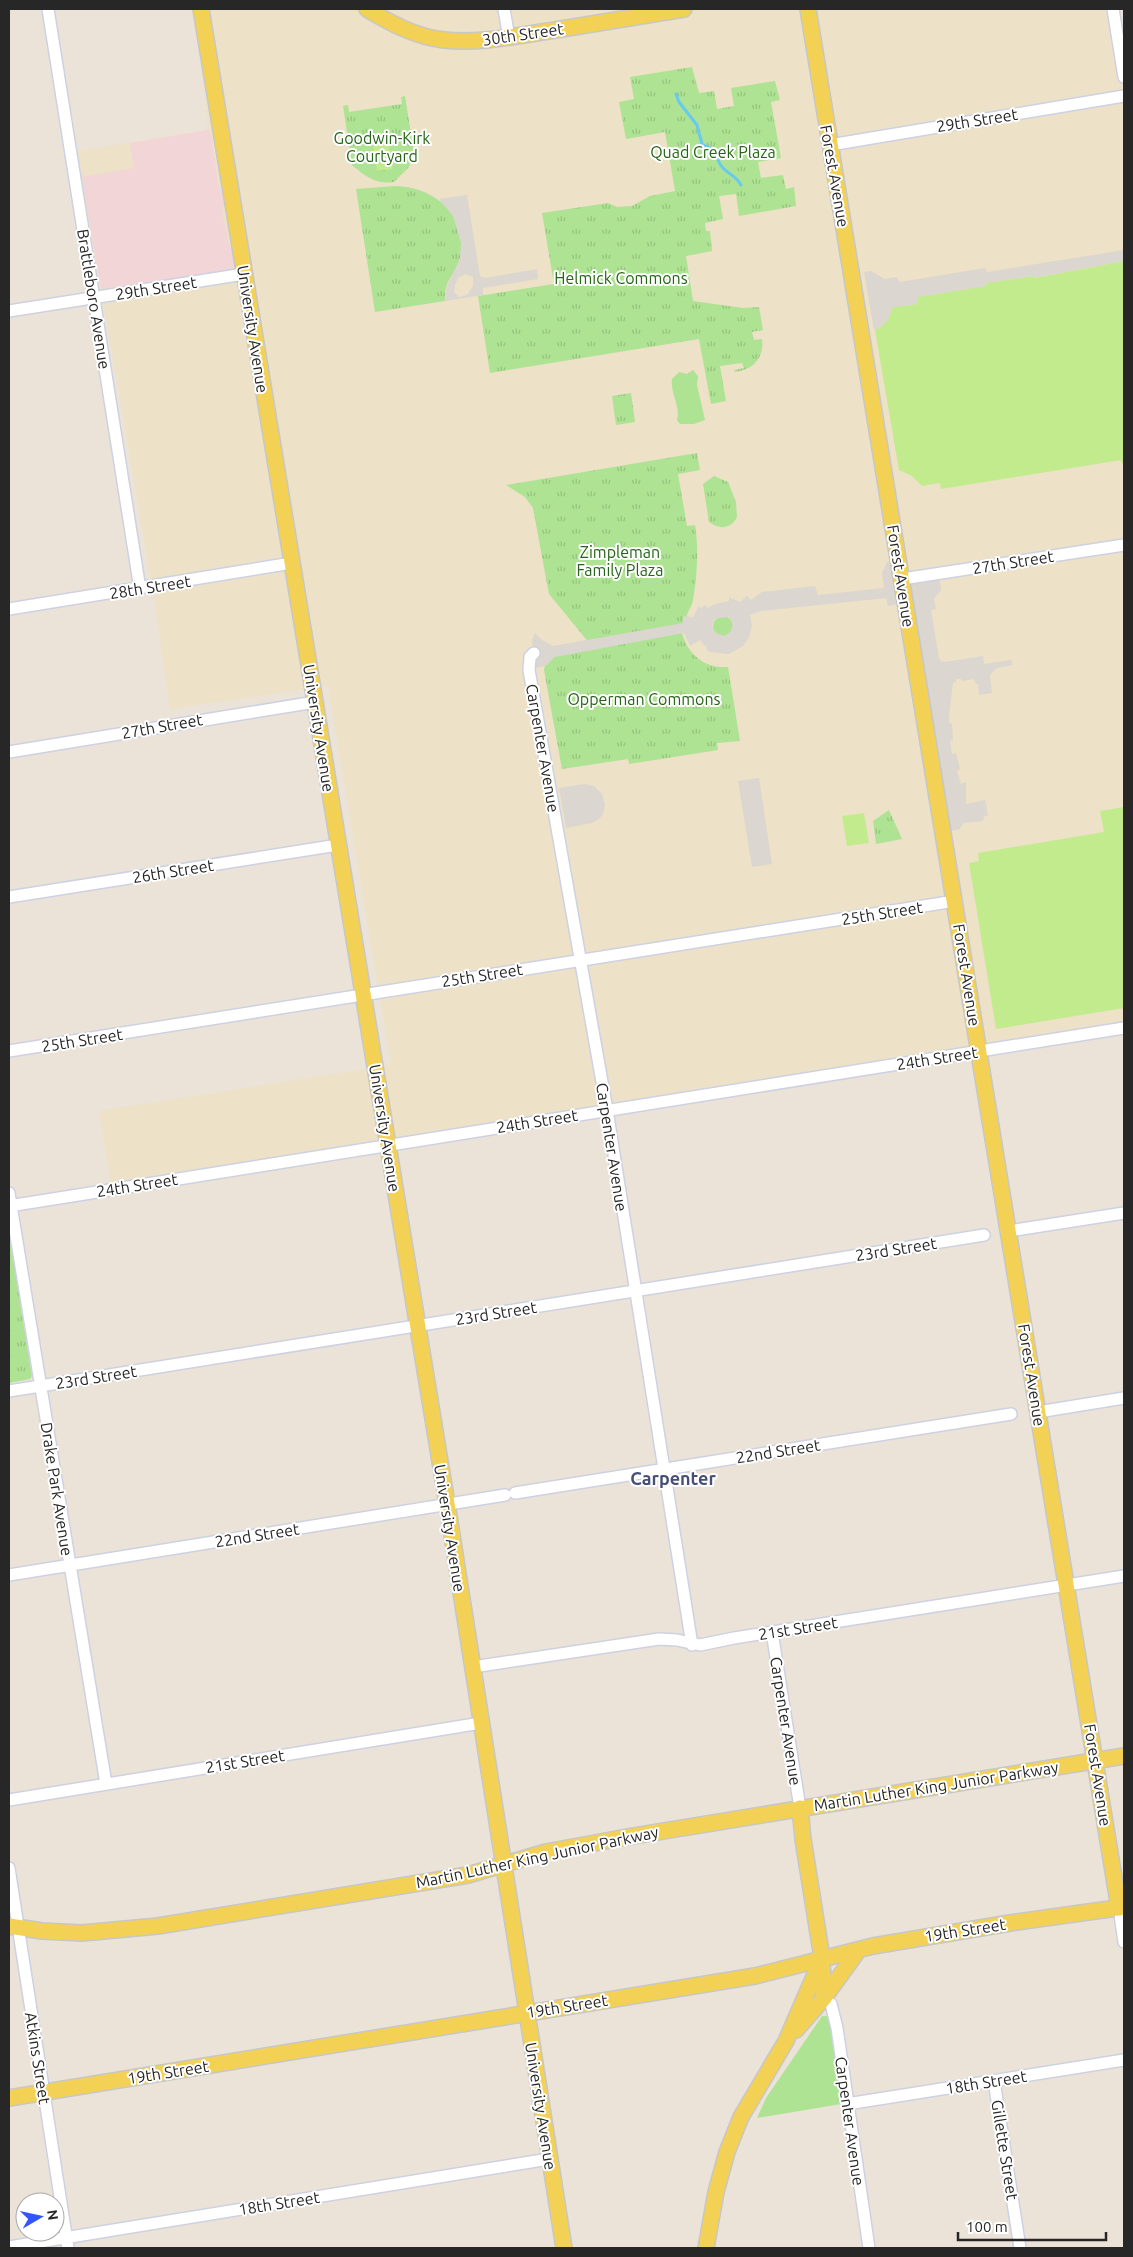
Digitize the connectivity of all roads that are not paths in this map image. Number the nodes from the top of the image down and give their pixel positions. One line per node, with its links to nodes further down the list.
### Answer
1 (48, 9): 13 (street, Brattleboro Avenue)
2 (200, 9): 12 (main road, University Avenue)
3 (367, 9): 8 (main road, 30th Street)
4 (504, 9): 8 (street)
5 (684, 9): 8 (main road, 30th Street)
6 (808, 9): 11 (main road, Forest Avenue)
7 (1113, 9): 9 (street)
8 (508, 38)
9 (1124, 77)
10 (1124, 96): 11 (street, 29th Street)
11 (830, 145): 17 (main road, Forest Avenue)
12 (244, 274): 13 (street, 29th Street); 16 (main road, University Avenue)
13 (94, 298): 14 (street, 29th Street); 18 (street, Brattleboro Avenue)
14 (9, 311)
15 (1124, 545): 17 (street, 27th Street)
16 (292, 564): 18 (street, 28th Street); 21 (main road, University Avenue)
17 (902, 579): 25 (main road, Forest Avenue)
18 (140, 588): 19 (street, 28th Street)
19 (9, 609)
20 (534, 653): 26 (street, Carpenter Avenue)
21 (315, 702): 22 (street, 27th Street); 23 (main road, University Avenue)
22 (9, 752)
23 (338, 845): 24 (street, 26th Street); 27 (main road, University Avenue)
24 (9, 897)
25 (955, 901): 26 (street, 25th Street); 30 (main road, Forest Avenue)
26 (580, 960): 27 (street, 25th Street); 31 (street, Carpenter Avenue)
27 (363, 994): 29 (street, 25th Street); 32 (main road, University Avenue)
28 (1124, 1028): 30 (street, 24th Street)
29 (9, 1051)
30 (979, 1051): 31 (street, 24th Street); 36 (main road, Forest Avenue)
31 (607, 1110): 32 (street, 24th Street); 38 (street, Carpenter Avenue)
32 (387, 1144): 34 (street, 24th Street); 39 (main road, University Avenue)
33 (9, 1193): 34 (street, Drake Park Avenue)
34 (10, 1205): 40 (street, Drake Park Avenue)
35 (1124, 1213): 36 (street)
36 (1009, 1231): 43 (main road, Forest Avenue)
37 (984, 1235): 38 (street, 23rd Street)
38 (636, 1290): 39 (street, 23rd Street); 45 (street, Carpenter Avenue)
39 (417, 1325): 40 (street, 23rd Street); 46 (main road, University Avenue)
40 (40, 1386): 41 (street, 23rd Street); 47 (street, Drake Park Avenue)
41 (9, 1391)
42 (1124, 1398): 43 (street)
43 (1038, 1412): 50 (main road, Forest Avenue)
44 (1012, 1414): 45 (street, 22nd Street)
45 (664, 1469): 46 (street, 22nd Street); 52 (street, Carpenter Avenue)
46 (447, 1504): 47 (street, 22nd Street); 53 (main road, University Avenue)
47 (70, 1565): 48 (street, 22nd Street); 57 (street, Drake Park Avenue)
48 (9, 1575)
49 (1124, 1576): 50 (street, 21st Street)
50 (1067, 1585): 51 (street, 21st Street); 56 (main road, Forest Avenue)
51 (772, 1632): 52 (street, 21st Street); 59 (street, Carpenter Avenue)
52 (692, 1645): 53 (street, 21st Street)
53 (472, 1668): 54 (main road, University Avenue)
54 (481, 1724): 57 (street, 21st Street); 60 (main road, University Avenue)
55 (1124, 1756): 56 (main road, Martin Luther King Junior Parkway)
56 (1096, 1761): 59 (main road, Martin Luther King Junior Parkway); 62 (main road, Forest Avenue)
57 (106, 1784): 58 (street, 21st Street)
58 (9, 1800)
59 (800, 1808): 60 (main road, Martin Luther King Junior Parkway); 66 (main road, Carpenter Avenue)
60 (502, 1865): 63 (main road, Martin Luther King Junior Parkway); 68 (main road, University Avenue)
61 (9, 1868): 63 (street, Atkins Street)
62 (1122, 1907): 64 (street, Forest Avenue); 65 (main road, 19th Street)
63 (14, 1927): 72 (street, Atkins Street)
64 (1124, 1942)
65 (858, 1950): 66 (main road, 19th Street); 67 (main road)
66 (822, 1958): 67 (main road, Carpenter Avenue); 68 (main road, 19th Street); 69 (main road)
67 (824, 1998): 69 (main road); 74 (street, Carpenter Avenue)
68 (527, 2013): 72 (main road, 19th Street); 75 (main road, University Avenue)
69 (786, 2041): 79 (main road)
70 (1124, 2060): 71 (street, 18th Street)
71 (994, 2081): 74 (street, 18th Street); 81 (street, Gillette Street)
72 (44, 2093): 73 (main road, 19th Street); 76 (street, Atkins Street)
73 (9, 2098)
74 (848, 2104): 80 (street, Carpenter Avenue)
75 (549, 2159): 76 (street, 18th Street); 78 (main road, University Avenue)
76 (67, 2243): 77 (street, 18th Street)
77 (9, 2247)
78 (564, 2248)
79 (706, 2248)
80 (869, 2248)
81 (1020, 2248)

